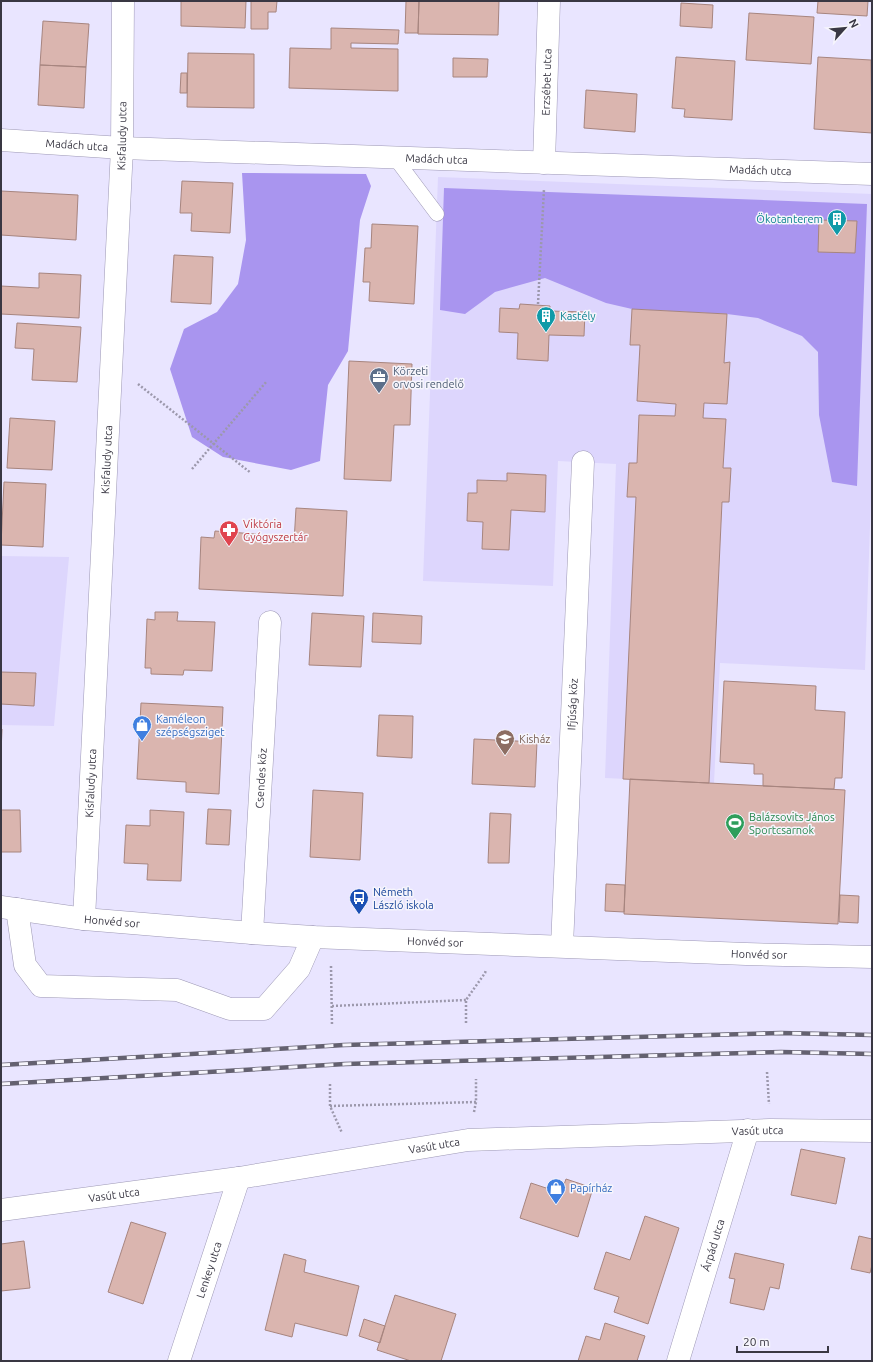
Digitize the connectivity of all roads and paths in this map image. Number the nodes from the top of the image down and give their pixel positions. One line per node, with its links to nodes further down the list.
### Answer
1 (124, 1): 4 (street, Kisfaludy utca)
2 (549, 1): 6 (street, Erzsébet utca)
3 (1, 140): 4 (street, Madách utca)
4 (122, 148): 5 (street, Madách utca); 19 (street, Kisfaludy utca)
5 (395, 158): 6 (street, Madách utca); 9 (lane)
6 (544, 163): 7 (street, Madách utca)
7 (872, 174)
8 (544, 189): 10 (path)
9 (437, 214)
10 (538, 304)
11 (132, 380): 13 (path)
12 (267, 381): 13 (path)
13 (214, 444): 15 (path); 16 (path)
14 (582, 462): 23 (street, Ifjúság köz)
15 (192, 469)
16 (251, 472)
17 (270, 622): 20 (street, Csendes köz)
18 (9, 908): 19 (street, Honvéd sor); 21 (street)
19 (84, 919): 20 (street, Honvéd sor)
20 (252, 933): 21 (street, Honvéd sor)
21 (322, 937): 22 (street, Honvéd sor); 26 (path)
22 (489, 944): 23 (street, Honvéd sor); 25 (path)
23 (562, 946): 24 (street, Honvéd sor)
24 (872, 957)
25 (466, 1000): 26 (path); 27 (path)
26 (332, 1006): 28 (path)
27 (466, 1023)
28 (332, 1026)
29 (476, 1079): 31 (path)
30 (330, 1084): 32 (path)
31 (476, 1102): 32 (path); 35 (path)
32 (330, 1106): 36 (path)
33 (748, 1130): 34 (street, Vasút utca); 35 (street, Vasút utca); 40 (street, Árpád utca)
34 (872, 1131)
35 (468, 1140): 36 (street, Vasút utca)
36 (353, 1159): 37 (street, Vasút utca)
37 (239, 1178): 38 (street, Vasút utca); 39 (street, Lenkey utca)
38 (1, 1210)
39 (179, 1361)
40 (678, 1361)

